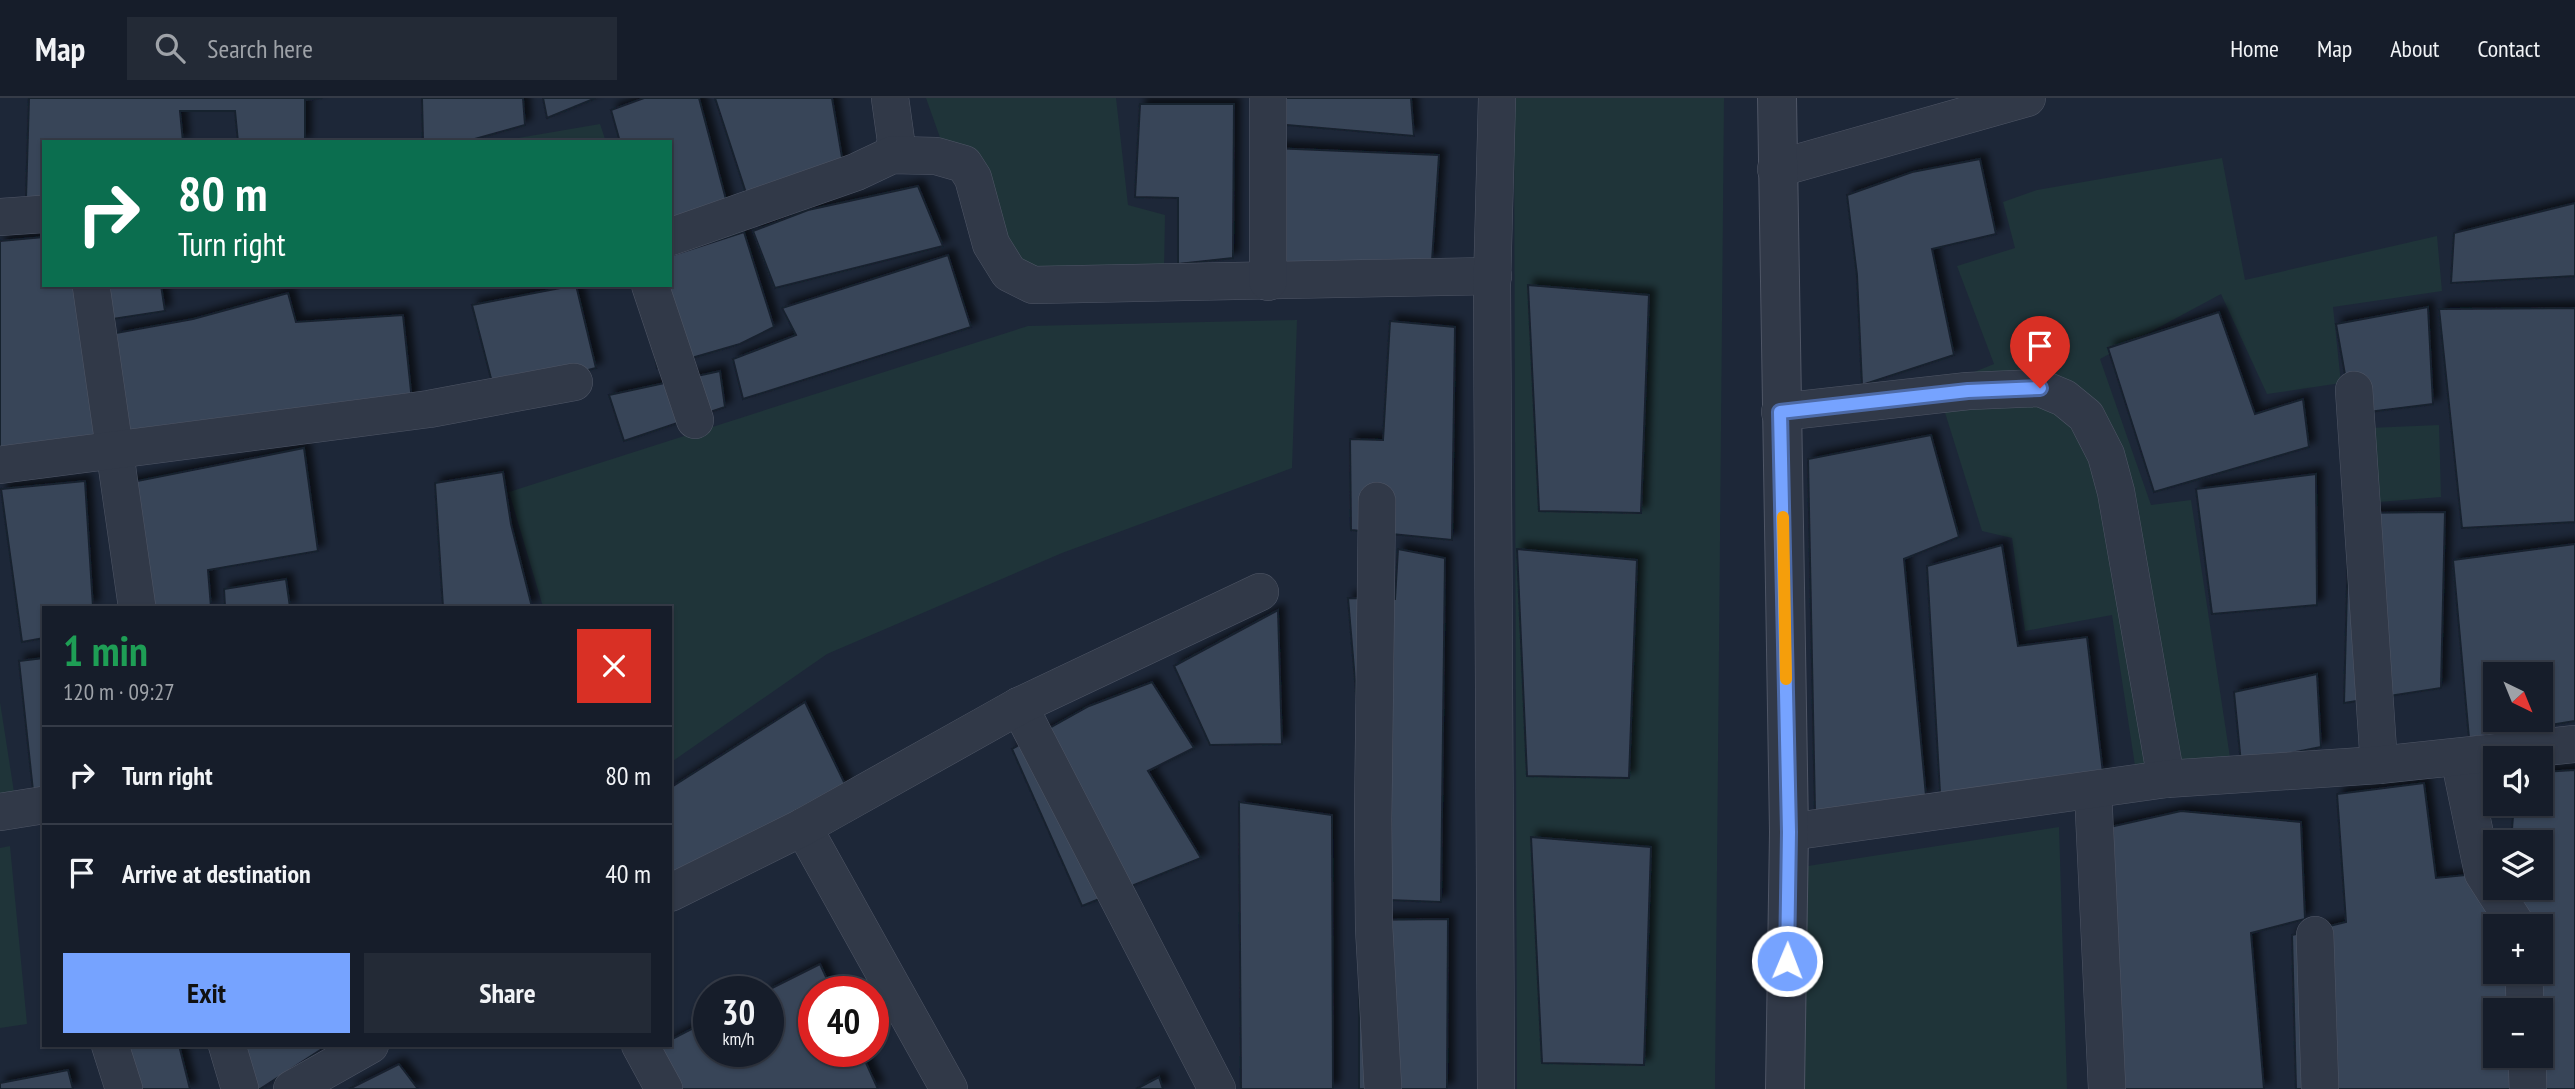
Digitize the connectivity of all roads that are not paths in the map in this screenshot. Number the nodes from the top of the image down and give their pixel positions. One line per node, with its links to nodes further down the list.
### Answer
1 (890, 98): 6 (street)
2 (1268, 98): 12 (street)
3 (1497, 98): 11 (street)
4 (1777, 98): 7 (street)
5 (2027, 98): 7 (street)
6 (892, 155): 10 (street); 12 (street)
7 (1776, 169): 17 (street)
8 (42, 214): 9 (street)
9 (0, 217)
10 (672, 236)
11 (1493, 276): 12 (street); 49 (street)
12 (1268, 282)
13 (91, 287): 19 (street)
14 (651, 287): 18 (street)
15 (574, 382): 19 (street)
16 (2354, 390): 27 (street)
17 (1780, 412): 28 (street); 33 (street)
18 (695, 420)
19 (116, 450): 20 (street); 23 (street)
20 (0, 465)
21 (1377, 502): 48 (street)
22 (1259, 592): 24 (street)
23 (137, 606)
24 (1019, 706): 32 (street); 47 (street)
25 (2575, 744): 26 (street)
26 (2459, 757): 27 (street); 35 (street)
27 (2379, 765): 28 (street)
28 (2166, 779): 29 (street)
29 (2093, 791): 33 (street); 51 (street)
30 (42, 807): 31 (street)
31 (0, 812)
32 (803, 827): 34 (street); 46 (street)
33 (1789, 832): 50 (street)
34 (672, 892)
35 (2509, 914)
36 (2315, 935): 52 (street)
37 (111, 1047): 43 (street)
38 (228, 1047): 44 (street)
39 (367, 1047): 42 (street)
40 (641, 1047): 45 (street)
41 (2527, 1068): 53 (street)
42 (307, 1085)
43 (124, 1089)
44 (240, 1089)
45 (664, 1089)
46 (949, 1089)
47 (1217, 1089)
48 (1383, 1089)
49 (1496, 1089)
50 (1785, 1089)
51 (2107, 1089)
52 (2320, 1089)
53 (2528, 1089)

